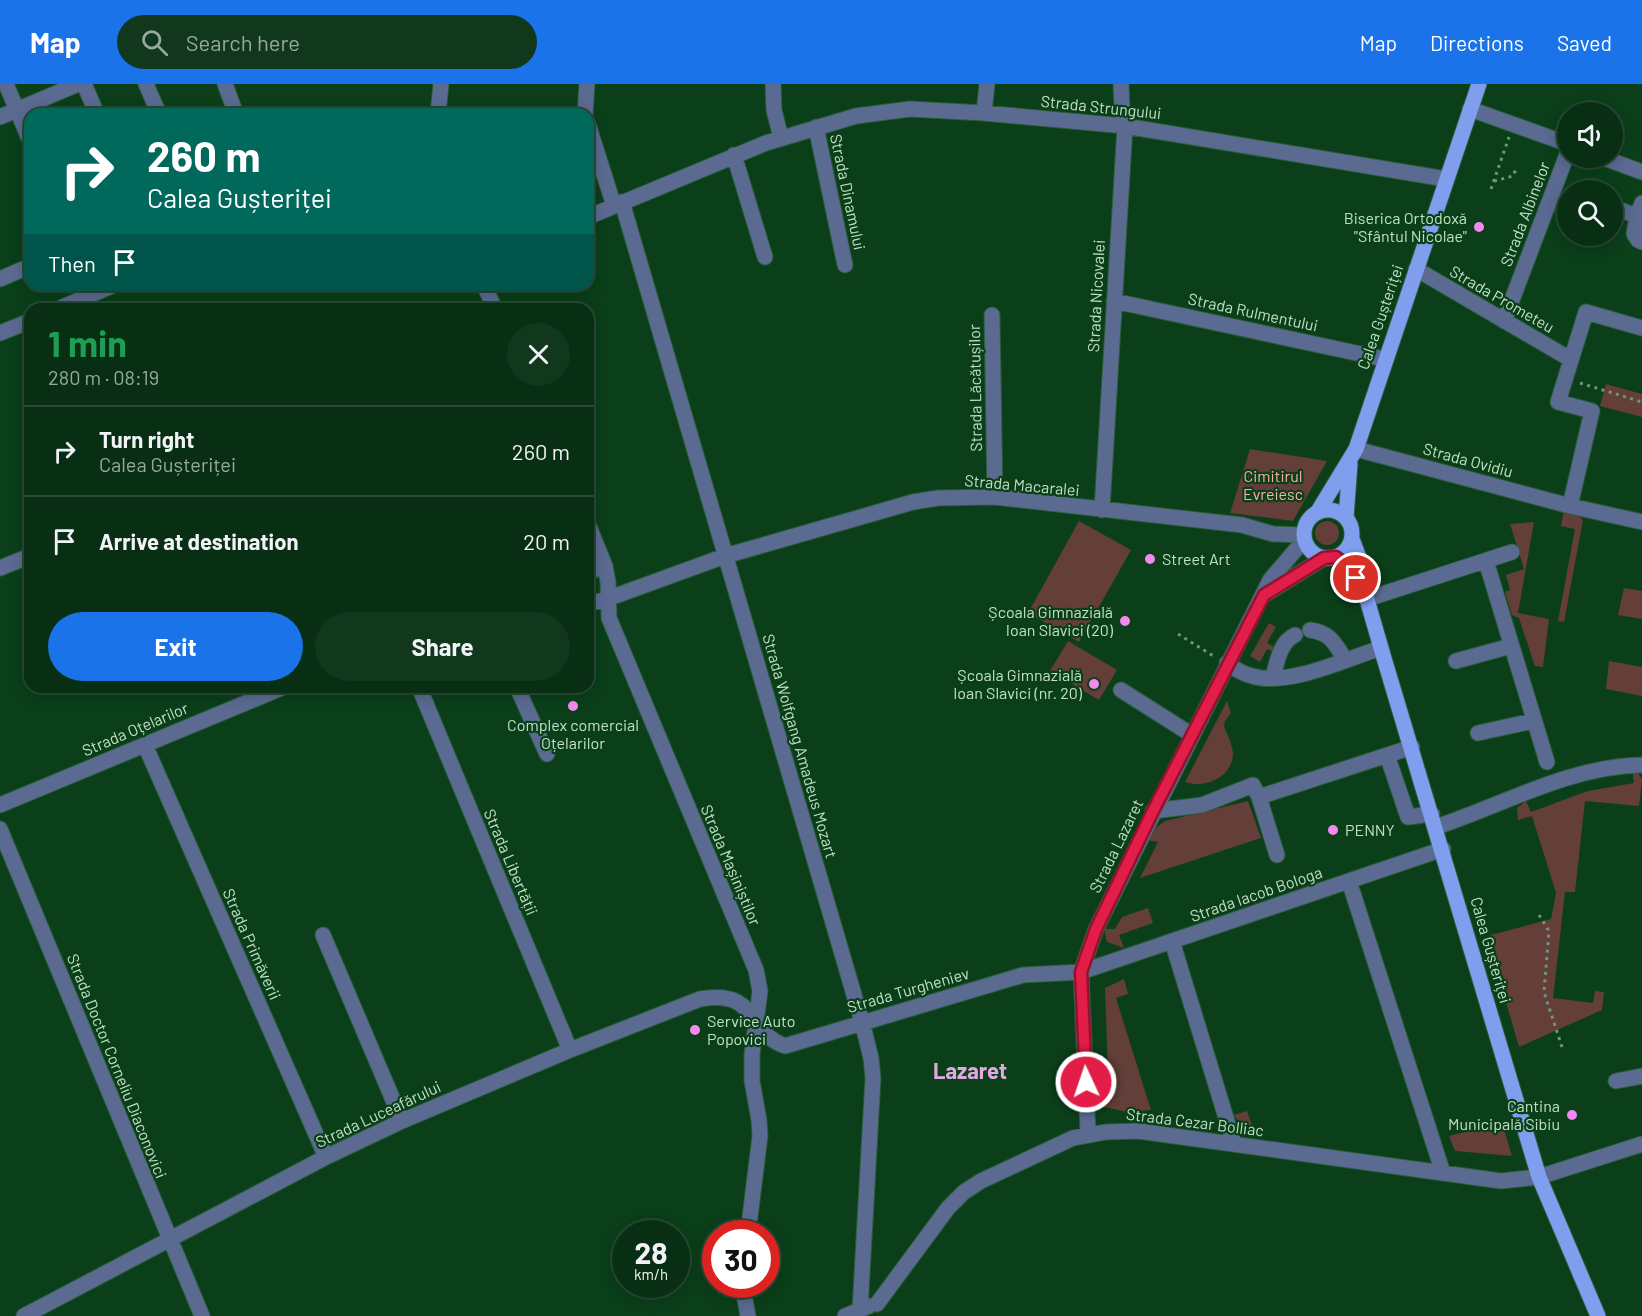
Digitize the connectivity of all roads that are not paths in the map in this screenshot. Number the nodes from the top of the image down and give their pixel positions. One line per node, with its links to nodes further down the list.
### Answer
1 (6, 84): 18 (street)
2 (78, 84): 18 (street)
3 (84, 84): 12 (street)
4 (146, 84): 13 (street)
5 (225, 84): 14 (street)
6 (441, 84): 15 (street)
7 (586, 84): 16 (street)
8 (773, 84): 24 (street)
9 (987, 84): 19 (street)
10 (1121, 84): 21 (street, Strada Nicovalei)
11 (1479, 84): 17 (main road, Calea Gușteriței)
12 (94, 108)
13 (156, 108)
14 (234, 108)
15 (439, 108)
16 (585, 108)
17 (1470, 109): 26 (street); 31 (main road, Calea Gușteriței)
18 (17, 110): 20 (street); 22 (street)
19 (984, 113): 21 (street, Strada Strungului); 23 (street, Strada Strungului)
20 (0, 117)
21 (1125, 126): 31 (street, Strada Strungului); 43 (street, Strada Nicovalei)
22 (24, 127)
23 (816, 127): 24 (street, Strada Strungului); 38 (street, Strada Dinamului)
24 (781, 138): 27 (street, Strada Strungului)
25 (594, 140): 32 (street, Strada Wolfgang Amadeus Mozart)
26 (1557, 140)
27 (734, 155): 32 (street, Strada Strungului); 37 (street)
28 (1623, 165): 30 (street)
29 (1562, 168): 46 (street, Strada Albinelor)
30 (1642, 172)
31 (1446, 179): 40 (main road, Calea Gușteriței)
32 (618, 204): 35 (street, Strada Strungului); 63 (street, Strada Wolfgang Amadeus Mozart)
33 (1623, 208): 34 (street)
34 (1640, 209): 36 (street)
35 (594, 214)
36 (1642, 242)
37 (765, 257)
38 (844, 265)
39 (24, 269): 41 (street)
40 (1416, 269): 46 (street, Strada Prometeu); 51 (main road, Calea Gușteriței)
41 (0, 279)
42 (100, 291): 44 (street)
43 (1114, 301): 51 (street, Strada Rulmentului); 55 (street, Strada Nicovalei)
44 (72, 303)
45 (992, 315): 53 (street, Strada Lăcătușilor)
46 (1504, 321): 50 (street, Strada Prometeu)
47 (24, 323): 49 (street)
48 (1642, 328): 50 (street)
49 (0, 333)
50 (1570, 359): 54 (street)
51 (1384, 360): 52 (main road, Calea Gușteriței)
52 (1353, 454): 54 (street, Strada Ovidiu); 56 (main road, Calea Gușteriței); 57 (main road, Calea Gușteriței)
53 (994, 497): 55 (street, Strada Macaralei); 63 (street, Strada Macaralei)
54 (1570, 506): 58 (street, Strada Ovidiu)
55 (1102, 510): 59 (street, Strada Macaralei)
56 (1317, 513): 57 (main road); 59 (main road)
57 (1346, 518): 60 (main road)
58 (1642, 522)
59 (1304, 538): 65 (main road); 71 (street, Strada Lazaret)
60 (1352, 538): 65 (main road); 70 (main road, Calea Gușteriței)
61 (594, 539): 67 (street, Strada Mașiniștilor)
62 (1512, 552): 66 (street)
63 (725, 556): 72 (street, Strada Macaralei); 105 (street, Strada Wolfgang Amadeus Mozart)
64 (24, 558): 68 (street)
65 (1330, 558): 70 (main road, Calea Gușteriței); 71 (street, Strada Lazaret)
66 (1486, 561): 70 (street); 74 (street)
67 (605, 566): 69 (street); 72 (street, Strada Mașiniștilor)
68 (0, 568)
69 (594, 570)
70 (1366, 594): 75 (main road, Calea Gușteriței)
71 (1264, 595): 78 (street, Strada Lazaret)
72 (608, 599): 73 (street); 104 (street, Strada Mașiniștilor)
73 (594, 602)
74 (1511, 646): 77 (street); 84 (street)
75 (1381, 648): 76 (street); 88 (main road, Calea Gușteriței)
76 (1345, 659): 79 (street); 79 (street)
77 (1456, 661)
78 (1227, 663): 79 (street); 86 (street, Strada Lazaret)
79 (1273, 678)
80 (1121, 690): 86 (street)
81 (270, 693): 87 (street, Strada Oțelarilor)
82 (421, 693): 106 (street, Strada Libertății)
83 (520, 693): 89 (street)
84 (1533, 721): 85 (street); 91 (street)
85 (1478, 733)
86 (1192, 735): 95 (street, Strada Lazaret)
87 (145, 745): 94 (street, Strada Oțelarilor); 113 (street, Strada Primăverii)
88 (1412, 747): 90 (street); 96 (main road, Calea Gușteriței)
89 (547, 754)
90 (1387, 755): 93 (street); 96 (street)
91 (1547, 762)
92 (1642, 765): 96 (street)
93 (1259, 797): 95 (street); 99 (street)
94 (0, 806)
95 (1153, 811): 103 (street, Strada Lazaret)
96 (1434, 820): 98 (main road, Calea Gușteriței)
97 (0, 829): 117 (street, Strada Doctor Corneliu Diaconovici)
98 (1443, 849): 100 (street, Strada Iacob Bologa); 115 (main road, Calea Gușteriței)
99 (1277, 855)
100 (1349, 881): 102 (street, Strada Iacob Bologa); 114 (street)
101 (323, 935): 109 (street)
102 (1172, 941): 103 (street, Strada Iacob Bologa); 111 (street)
103 (1081, 972): 105 (street, Strada Turgheniev); 110 (street, Strada Lazaret)
104 (756, 1021): 105 (street, Strada Turgheniev); 106 (street, Strada Luceafărului); 116 (street, Strada Mașiniștilor)
105 (862, 1022): 119 (street, Strada Wolfgang Amadeus Mozart)
106 (570, 1050): 109 (street, Strada Luceafărului)
107 (1642, 1076): 108 (street)
108 (1616, 1082)
109 (402, 1121): 113 (street, Strada Luceafărului)
110 (1088, 1133): 111 (street, Strada Cezar Bolliac); 120 (street, Strada Cezar Bolliac)
111 (1234, 1144): 114 (street, Strada Cezar Bolliac)
112 (1642, 1144): 115 (street, Strada Cezar Bolliac)
113 (326, 1157): 117 (street, Strada Luceafărului)
114 (1443, 1173): 115 (street, Strada Cezar Bolliac)
115 (1539, 1177): 125 (main road, Calea Gușteriței)
116 (750, 1220)
117 (170, 1240): 121 (street, Strada Luceafărului); 122 (street, Strada Doctor Corneliu Diaconovici)
118 (745, 1298): 123 (street)
119 (860, 1310): 120 (street); 124 (street)
120 (877, 1310)
121 (24, 1316)
122 (202, 1316)
123 (748, 1316)
124 (845, 1316)
125 (1598, 1316)

